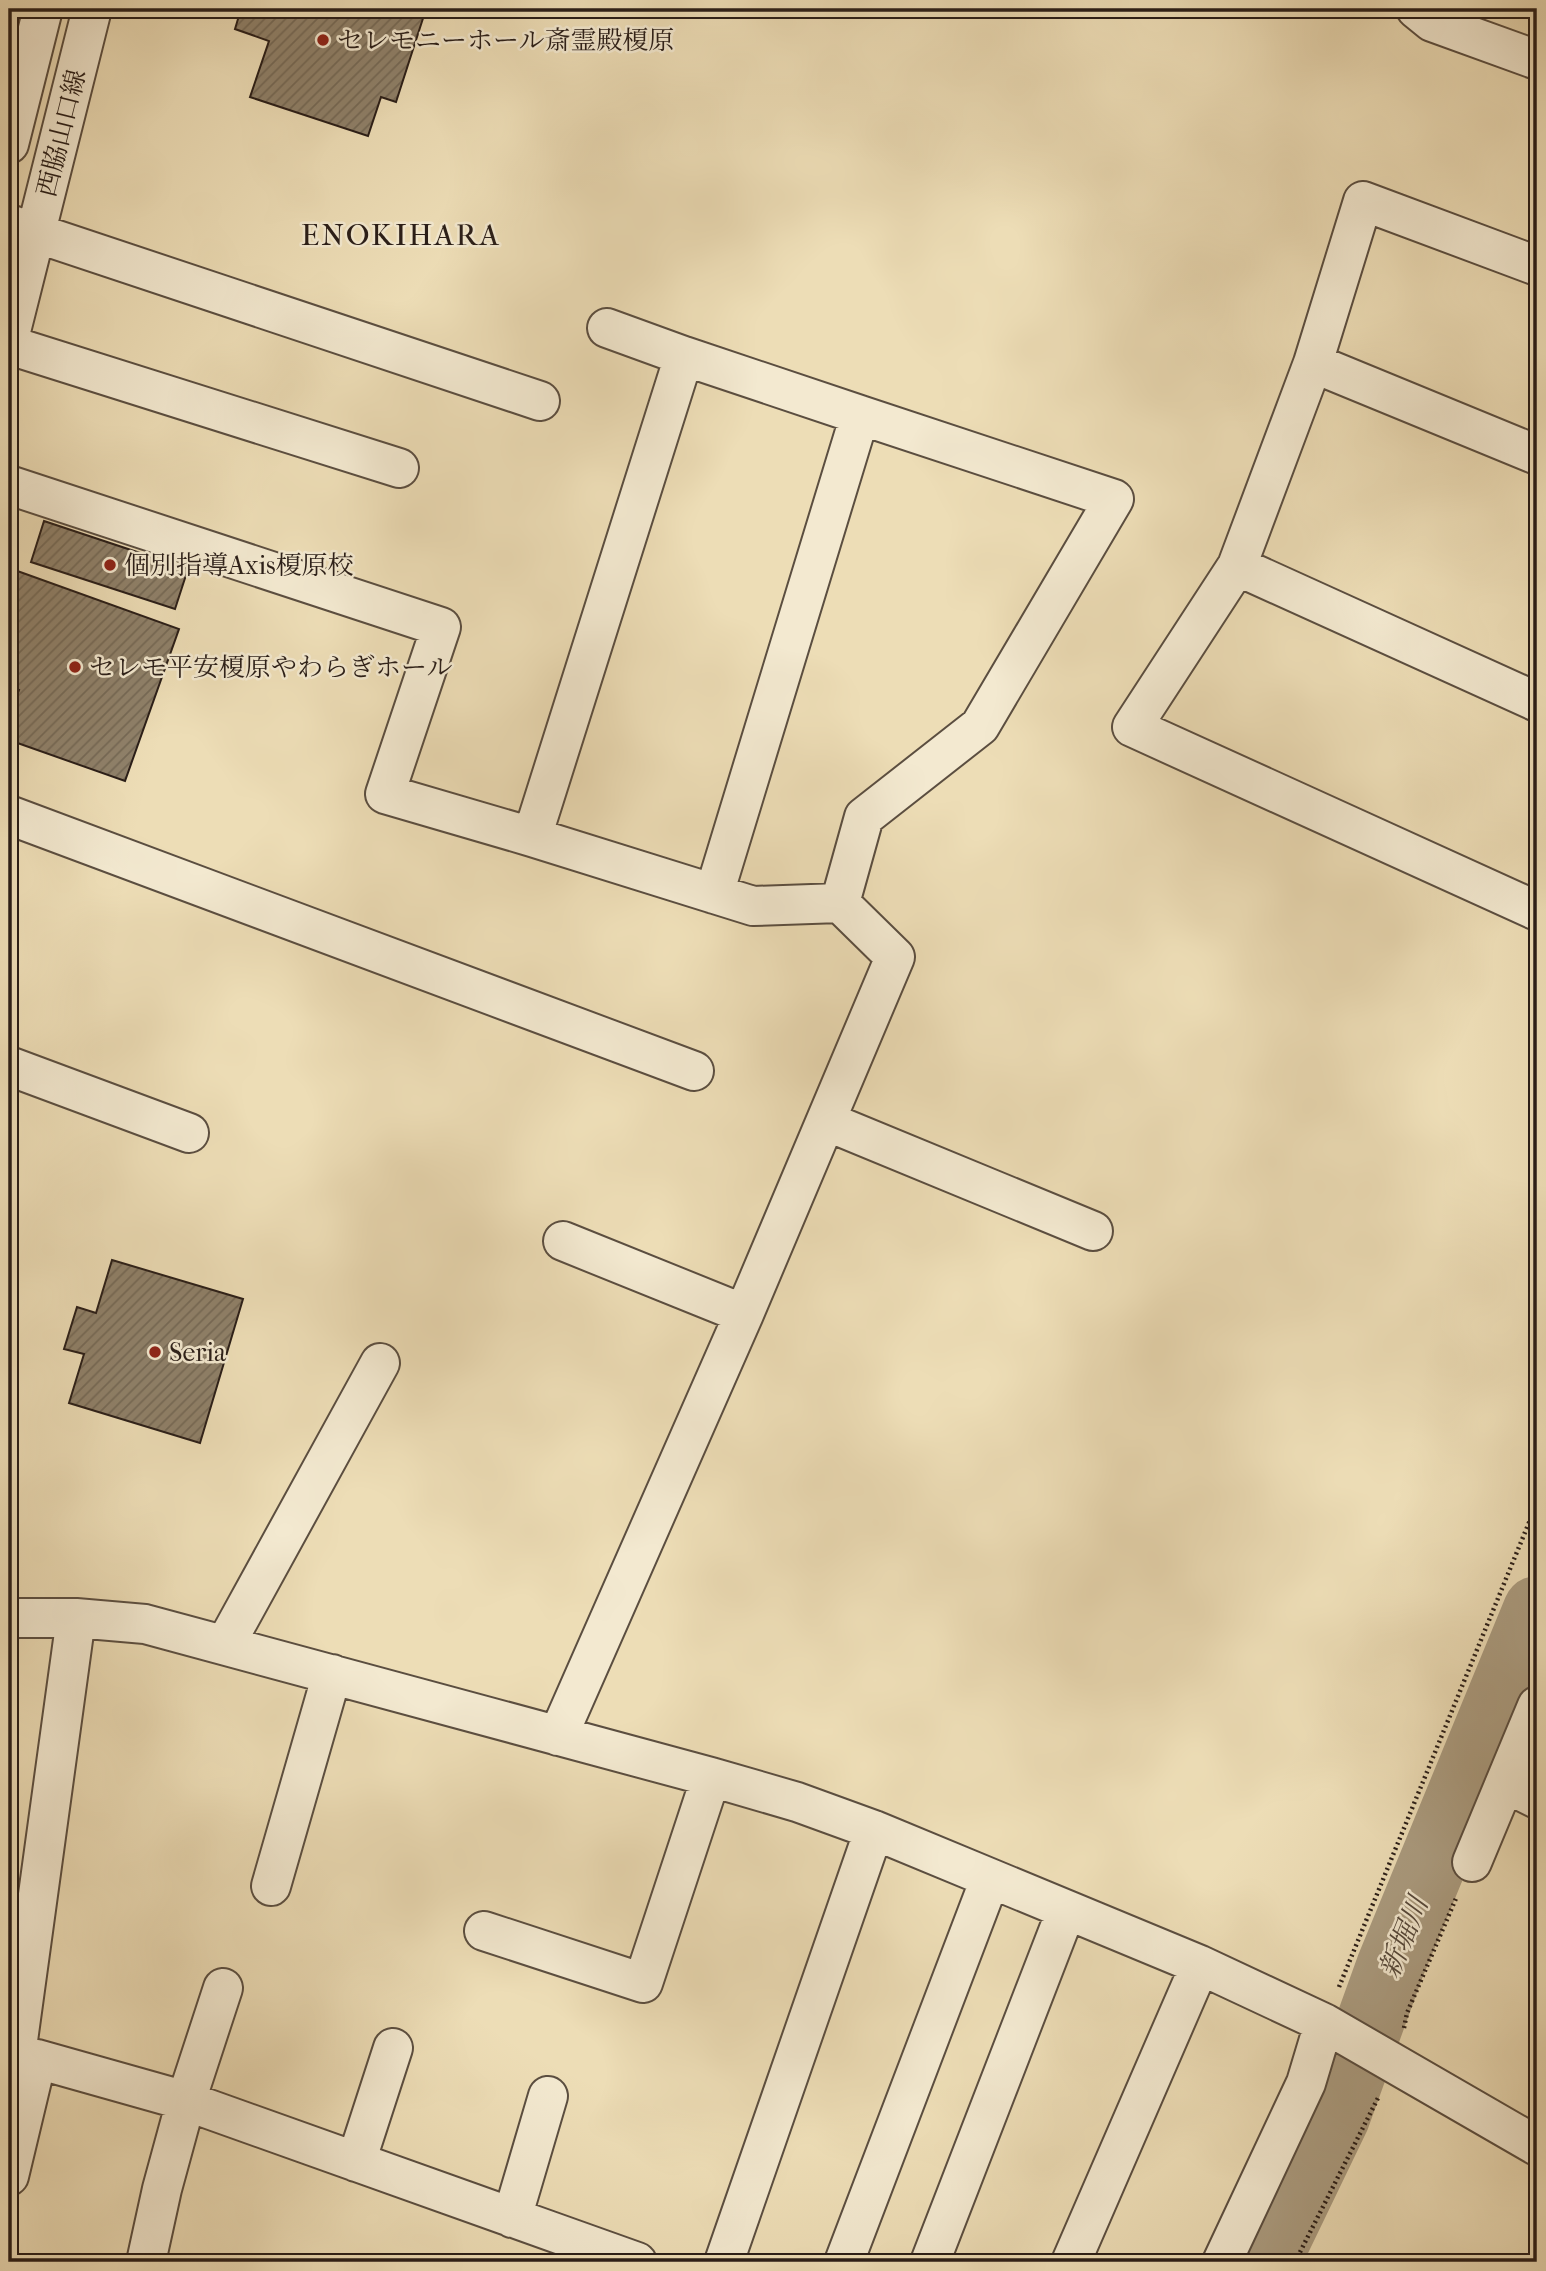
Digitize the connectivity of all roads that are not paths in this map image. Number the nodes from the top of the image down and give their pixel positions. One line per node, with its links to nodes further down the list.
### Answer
1 (92, 9): 6 (street, 西脇山口線)
2 (1416, 9): 4 (street)
3 (30, 16): 5 (street, 西脇山口線)
4 (1537, 60)
5 (9, 144)
6 (22, 230): 9 (street, 西脇山口線); 13 (street)
7 (1537, 266): 12 (street)
8 (607, 328): 11 (street)
9 (9, 339)
10 (9, 345): 16 (street)
11 (684, 356): 14 (street); 21 (street)
12 (1313, 363): 15 (street); 18 (street)
13 (540, 401)
14 (860, 415): 22 (street); 23 (street)
15 (1537, 455)
16 (399, 468)
17 (9, 485): 21 (street)
18 (1237, 566): 19 (street); 24 (street)
19 (1537, 702)
20 (9, 815): 26 (street)
21 (531, 837): 22 (street)
22 (714, 894): 23 (street)
23 (840, 903): 27 (street)
24 (1537, 911)
25 (9, 1066): 28 (street)
26 (694, 1071)
27 (826, 1121): 29 (street); 31 (street)
28 (189, 1133)
29 (1093, 1231)
30 (563, 1241): 31 (street)
31 (744, 1314): 38 (street)
32 (380, 1363): 35 (street)
33 (9, 1618): 34 (street)
34 (76, 1618): 35 (street); 51 (street)
35 (225, 1645): 36 (street)
36 (332, 1674): 38 (street); 44 (street)
37 (1537, 1706): 40 (street)
38 (558, 1736): 39 (street)
39 (711, 1777): 41 (street); 46 (street)
40 (1521, 1791): 42 (street)
41 (874, 1830): 43 (street); 60 (street)
42 (1472, 1862)
43 (990, 1879): 45 (street); 61 (street)
44 (271, 1886)
45 (1066, 1911): 47 (street); 62 (street)
46 (484, 1931)
47 (1200, 1965): 49 (street); 63 (street)
48 (223, 1988): 53 (street)
49 (1329, 2026): 54 (street); 64 (street)
50 (393, 2048): 55 (street)
51 (21, 2056): 53 (street); 56 (street)
52 (548, 2096): 57 (street)
53 (186, 2101): 55 (street); 58 (street)
54 (1537, 2146)
55 (356, 2162): 57 (street)
56 (9, 2176)
57 (512, 2218): 59 (street)
58 (146, 2262)
59 (637, 2262)
60 (724, 2262)
61 (844, 2262)
62 (930, 2262)
63 (1071, 2262)
64 (1222, 2262)

